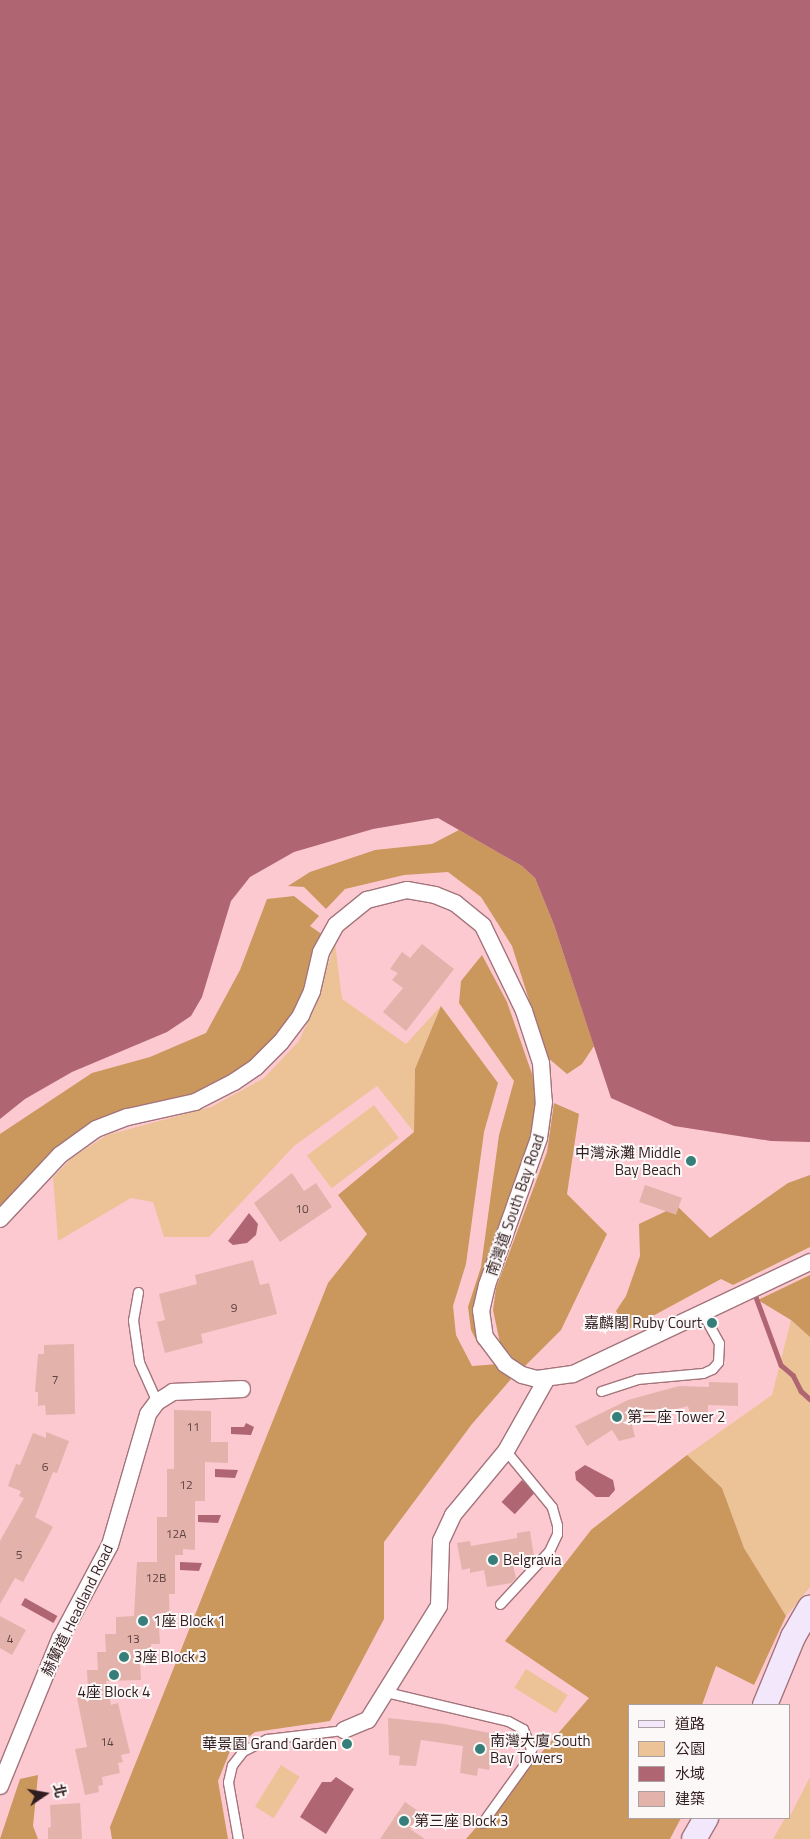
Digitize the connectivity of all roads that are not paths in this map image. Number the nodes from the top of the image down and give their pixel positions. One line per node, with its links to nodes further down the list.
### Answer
1 (0, 1219): 5 (street, 南灣道 South Bay Road)
2 (810, 1262): 4 (street, 南灣道 South Bay Road)
3 (138, 1292): 8 (lane)
4 (703, 1314): 5 (street, 南灣道 South Bay Road); 7 (lane)
5 (546, 1380): 9 (street)
6 (242, 1389): 8 (street)
7 (600, 1391)
8 (157, 1402): 15 (street, 赫蘭道 Headland Road)
9 (506, 1451): 10 (lane); 12 (street)
10 (500, 1604)
11 (810, 1607): 13 (main road)
12 (386, 1692): 14 (street); 17 (lane)
13 (765, 1704)
14 (344, 1730): 18 (lane)
15 (0, 1786)
16 (705, 1819): 19 (main road)
17 (482, 1823)
18 (238, 1839)
19 (694, 1839)

